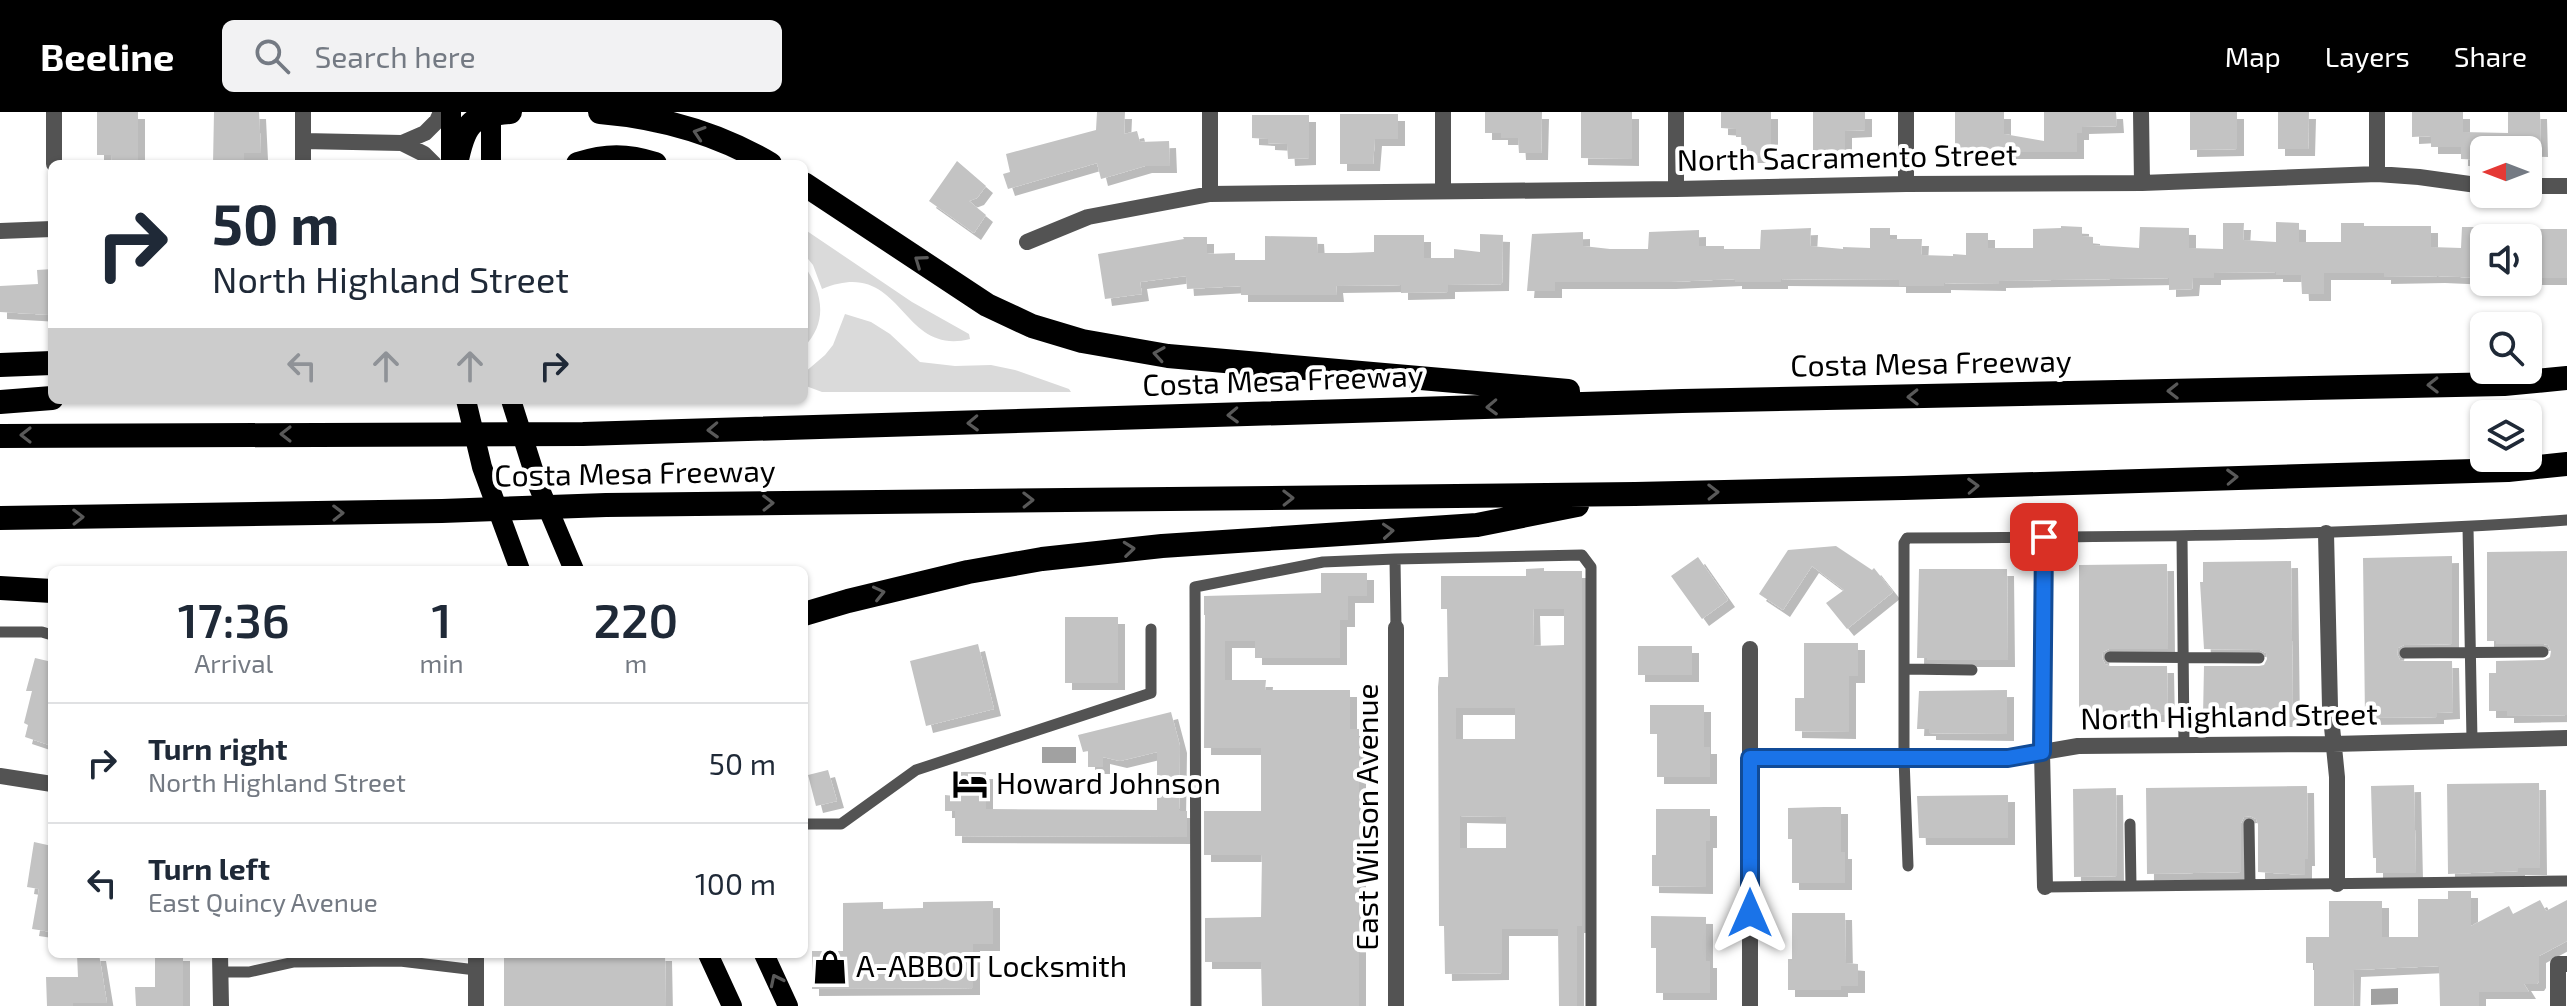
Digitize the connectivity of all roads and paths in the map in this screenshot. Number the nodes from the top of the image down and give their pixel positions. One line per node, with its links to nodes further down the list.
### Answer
1 (54, 112): 15 (street)
2 (303, 112): 13 (street)
3 (441, 112): 14 (street)
4 (451, 112): 18 (main road)
5 (497, 112): 19 (highway); 20 (main road)
6 (600, 112): 23 (highway, one-way to 6)
7 (1210, 112): 33 (street)
8 (1443, 112): 32 (street)
9 (1676, 112): 31 (street)
10 (1906, 112): 26 (street)
11 (2141, 112): 25 (street)
12 (2377, 112): 24 (street)
13 (303, 141): 14 (street); 16 (street)
14 (402, 143): 17 (street)
15 (54, 160)
16 (303, 160)
17 (430, 160)
18 (454, 160)
19 (455, 160)
20 (491, 160)
21 (591, 160): 22 (highway)
22 (639, 160)
23 (762, 160)
24 (2377, 174): 25 (street, North Sacramento Street); 27 (street, North Sacramento Street)
25 (2142, 183): 26 (street, North Sacramento Street)
26 (1906, 184): 31 (street, North Sacramento Street)
27 (2470, 184)
28 (2542, 186): 29 (street)
29 (2567, 186)
30 (808, 187): 41 (highway, one-way to 30)
31 (1676, 189): 32 (street, North Sacramento Street)
32 (1443, 191): 33 (street, North Sacramento Street)
33 (1210, 194): 36 (street, North Sacramento Street)
34 (48, 229): 35 (street)
35 (0, 231)
36 (1027, 242)
37 (48, 363): 38 (highway)
38 (0, 365)
39 (2567, 378): 41 (highway, Costa Mesa Freeway, one-way to 41)
40 (48, 398): 42 (highway)
41 (1682, 401): 45 (highway, Costa Mesa Freeway, one-way to 45)
42 (0, 402)
43 (467, 404): 55 (main road)
44 (512, 404): 56 (main road)
45 (0, 436)
46 (2567, 464): 47 (highway, Costa Mesa Freeway, one-way to 46)
47 (1635, 494): 48 (highway, Costa Mesa Freeway, one-way to 47); 59 (highway, one-way to 47)
48 (0, 518)
49 (2567, 520): 50 (lane)
50 (2468, 527): 51 (lane); 67 (lane)
51 (2326, 533): 52 (lane); 75 (street)
52 (2182, 536): 53 (lane); 69 (lane)
53 (2044, 537): 71 (lane); 77 (street)
54 (1395, 559): 60 (lane); 101 (lane); 103 (lane)
55 (519, 566)
56 (572, 566)
57 (0, 588): 58 (highway)
58 (48, 591)
59 (808, 613)
60 (1396, 628): 102 (street, East Wilson Avenue)
61 (1151, 629): 82 (lane)
62 (0, 632): 63 (lane)
63 (48, 634)
64 (1750, 649): 78 (street)
65 (2543, 652): 67 (lane)
66 (2405, 653): 67 (lane)
67 (2470, 653): 74 (lane)
68 (2110, 657): 69 (lane)
69 (2183, 658): 70 (lane); 76 (lane)
70 (2259, 658)
71 (1905, 669): 72 (lane); 79 (lane)
72 (1972, 670)
73 (2567, 738): 74 (street, North Highland Street)
74 (2472, 740): 75 (street, North Highland Street)
75 (2333, 744): 76 (street, North Highland Street); 88 (street)
76 (2184, 746): 77 (street, North Highland Street)
77 (2042, 752): 79 (street, North Highland Street); 90 (street)
78 (1750, 758): 79 (street, North Highland Street); 104 (street)
79 (1904, 758): 85 (lane)
80 (0, 776): 81 (street)
81 (48, 783)
82 (808, 824)
83 (2130, 824): 89 (lane)
84 (2249, 824): 87 (lane)
85 (1908, 866)
86 (2567, 881): 88 (lane)
87 (2250, 884): 88 (lane); 89 (lane)
88 (2337, 884)
89 (2131, 886): 90 (lane)
90 (2045, 887)
91 (220, 958): 96 (street)
92 (710, 958): 99 (main road)
93 (766, 958): 100 (main road, one-way to 93)
94 (476, 962): 96 (lane); 98 (street)
95 (2567, 964): 105 (street)
96 (221, 972): 97 (street)
97 (221, 1006)
98 (476, 1006)
99 (732, 1006)
100 (788, 1006)
101 (1196, 1006)
102 (1396, 1006)
103 (1591, 1006)
104 (1750, 1006)
105 (2558, 1006)

